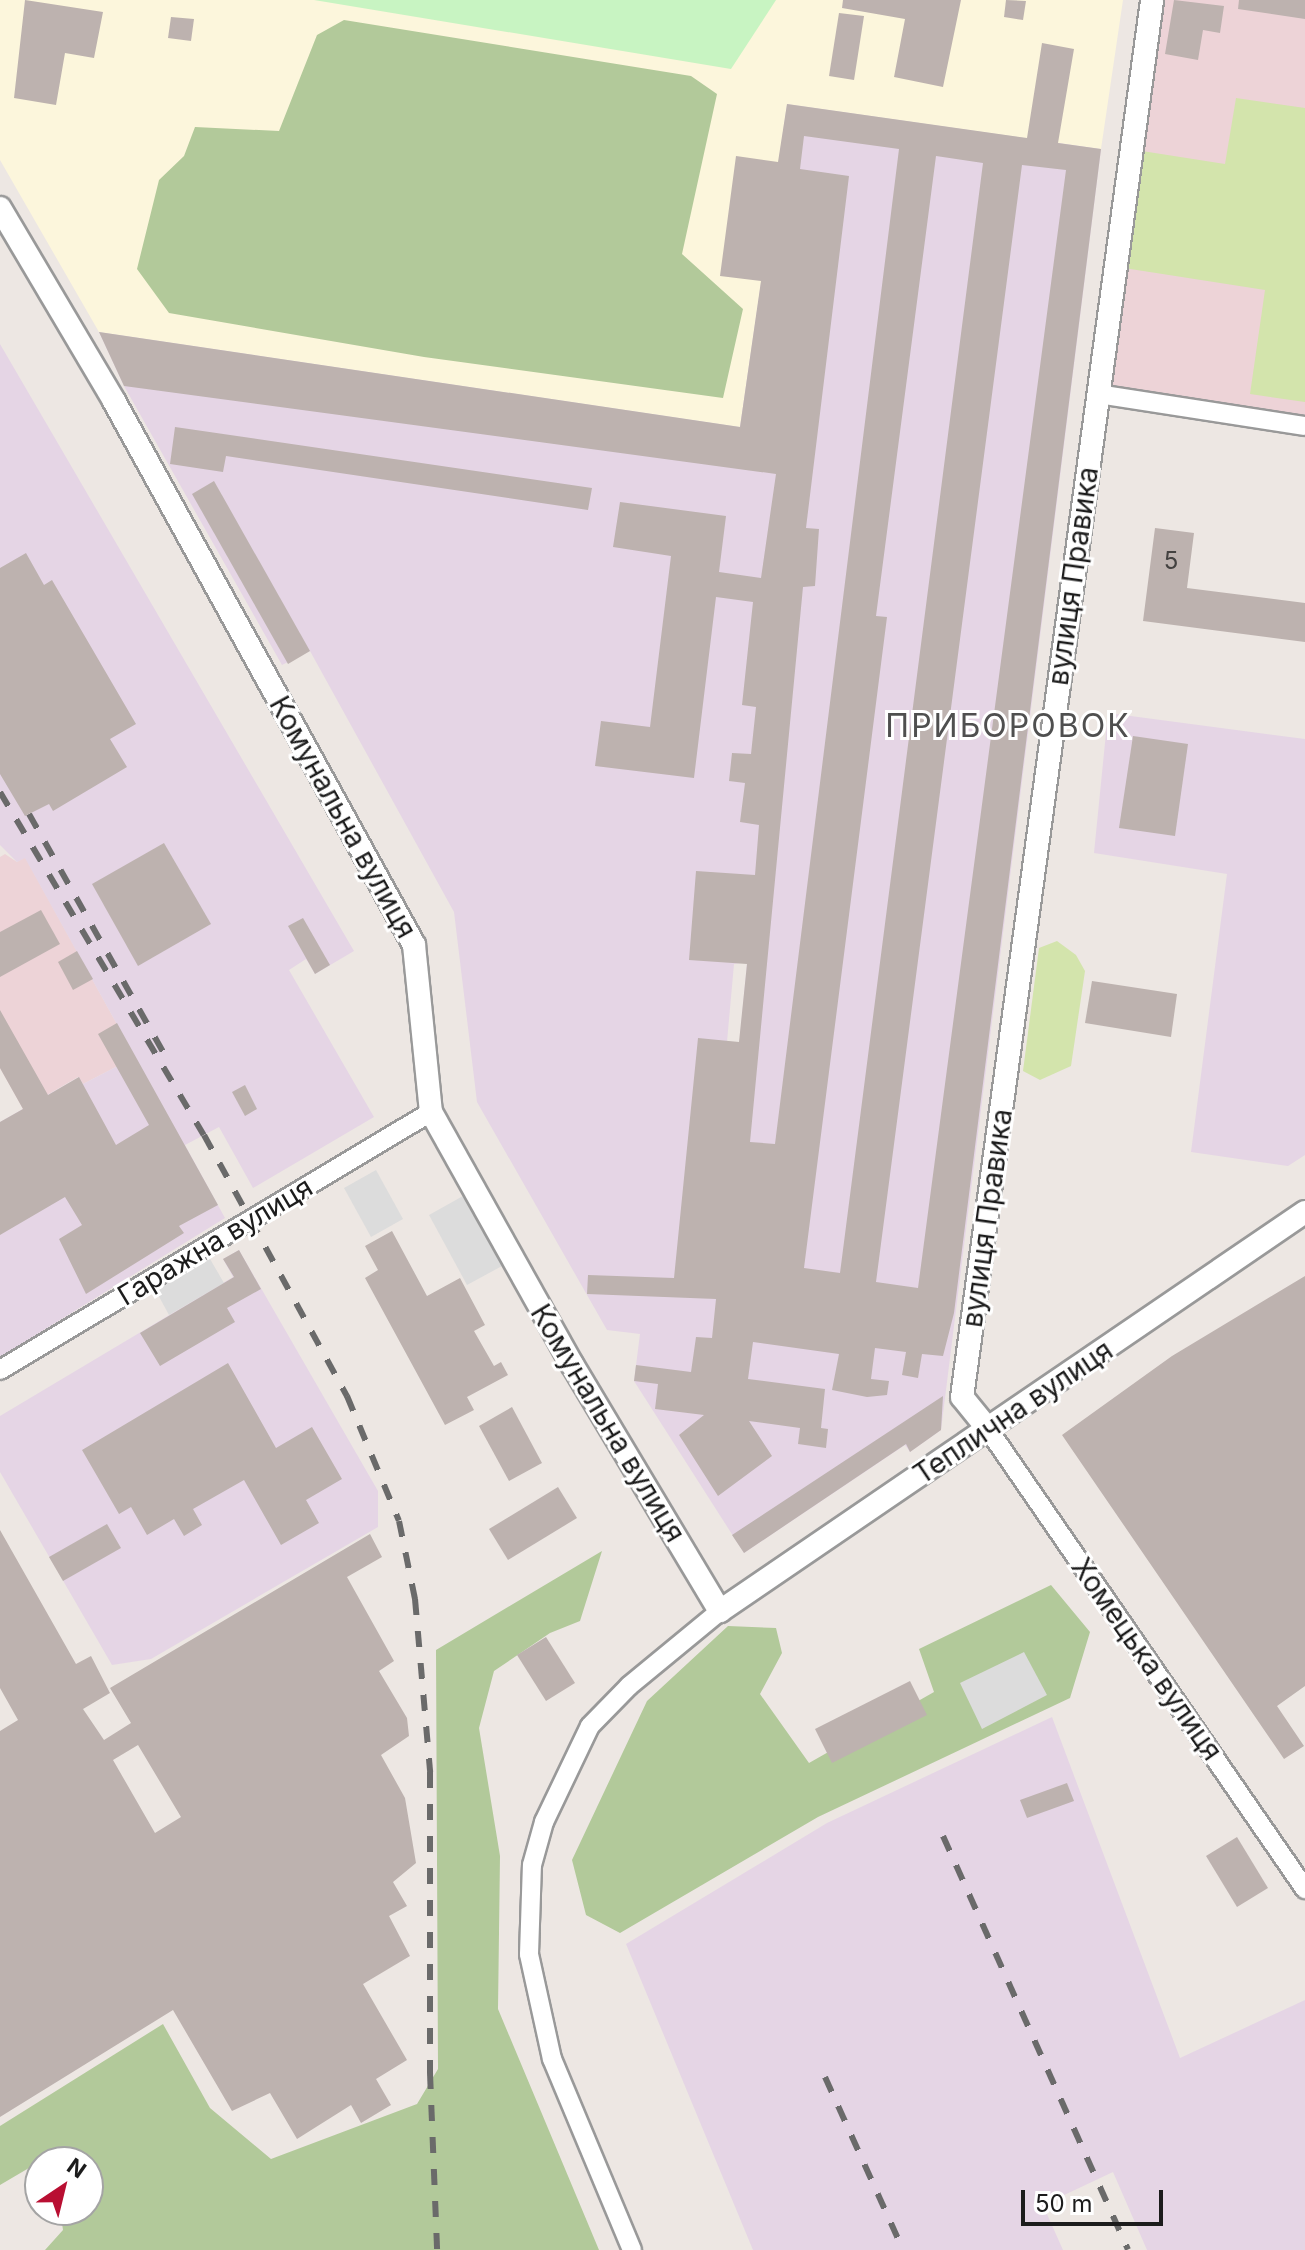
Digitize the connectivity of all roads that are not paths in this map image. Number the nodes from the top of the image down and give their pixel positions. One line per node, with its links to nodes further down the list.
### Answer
1 (1152, 0): 3 (street, вулиця Правика)
2 (0, 208): 5 (street, Комунальна вулиця)
3 (1098, 394): 4 (street); 8 (street, вулиця Правика)
4 (1305, 426)
5 (431, 1112): 7 (street, Гаражна вулиця); 9 (street, Комунальна вулиця)
6 (1305, 1212): 8 (street, Теплична вулиця)
7 (0, 1370)
8 (988, 1429): 9 (street, Теплична вулиця); 10 (street, Хомецька вулиця)
9 (720, 1611): 11 (street)
10 (1305, 1889)
11 (632, 2250)

